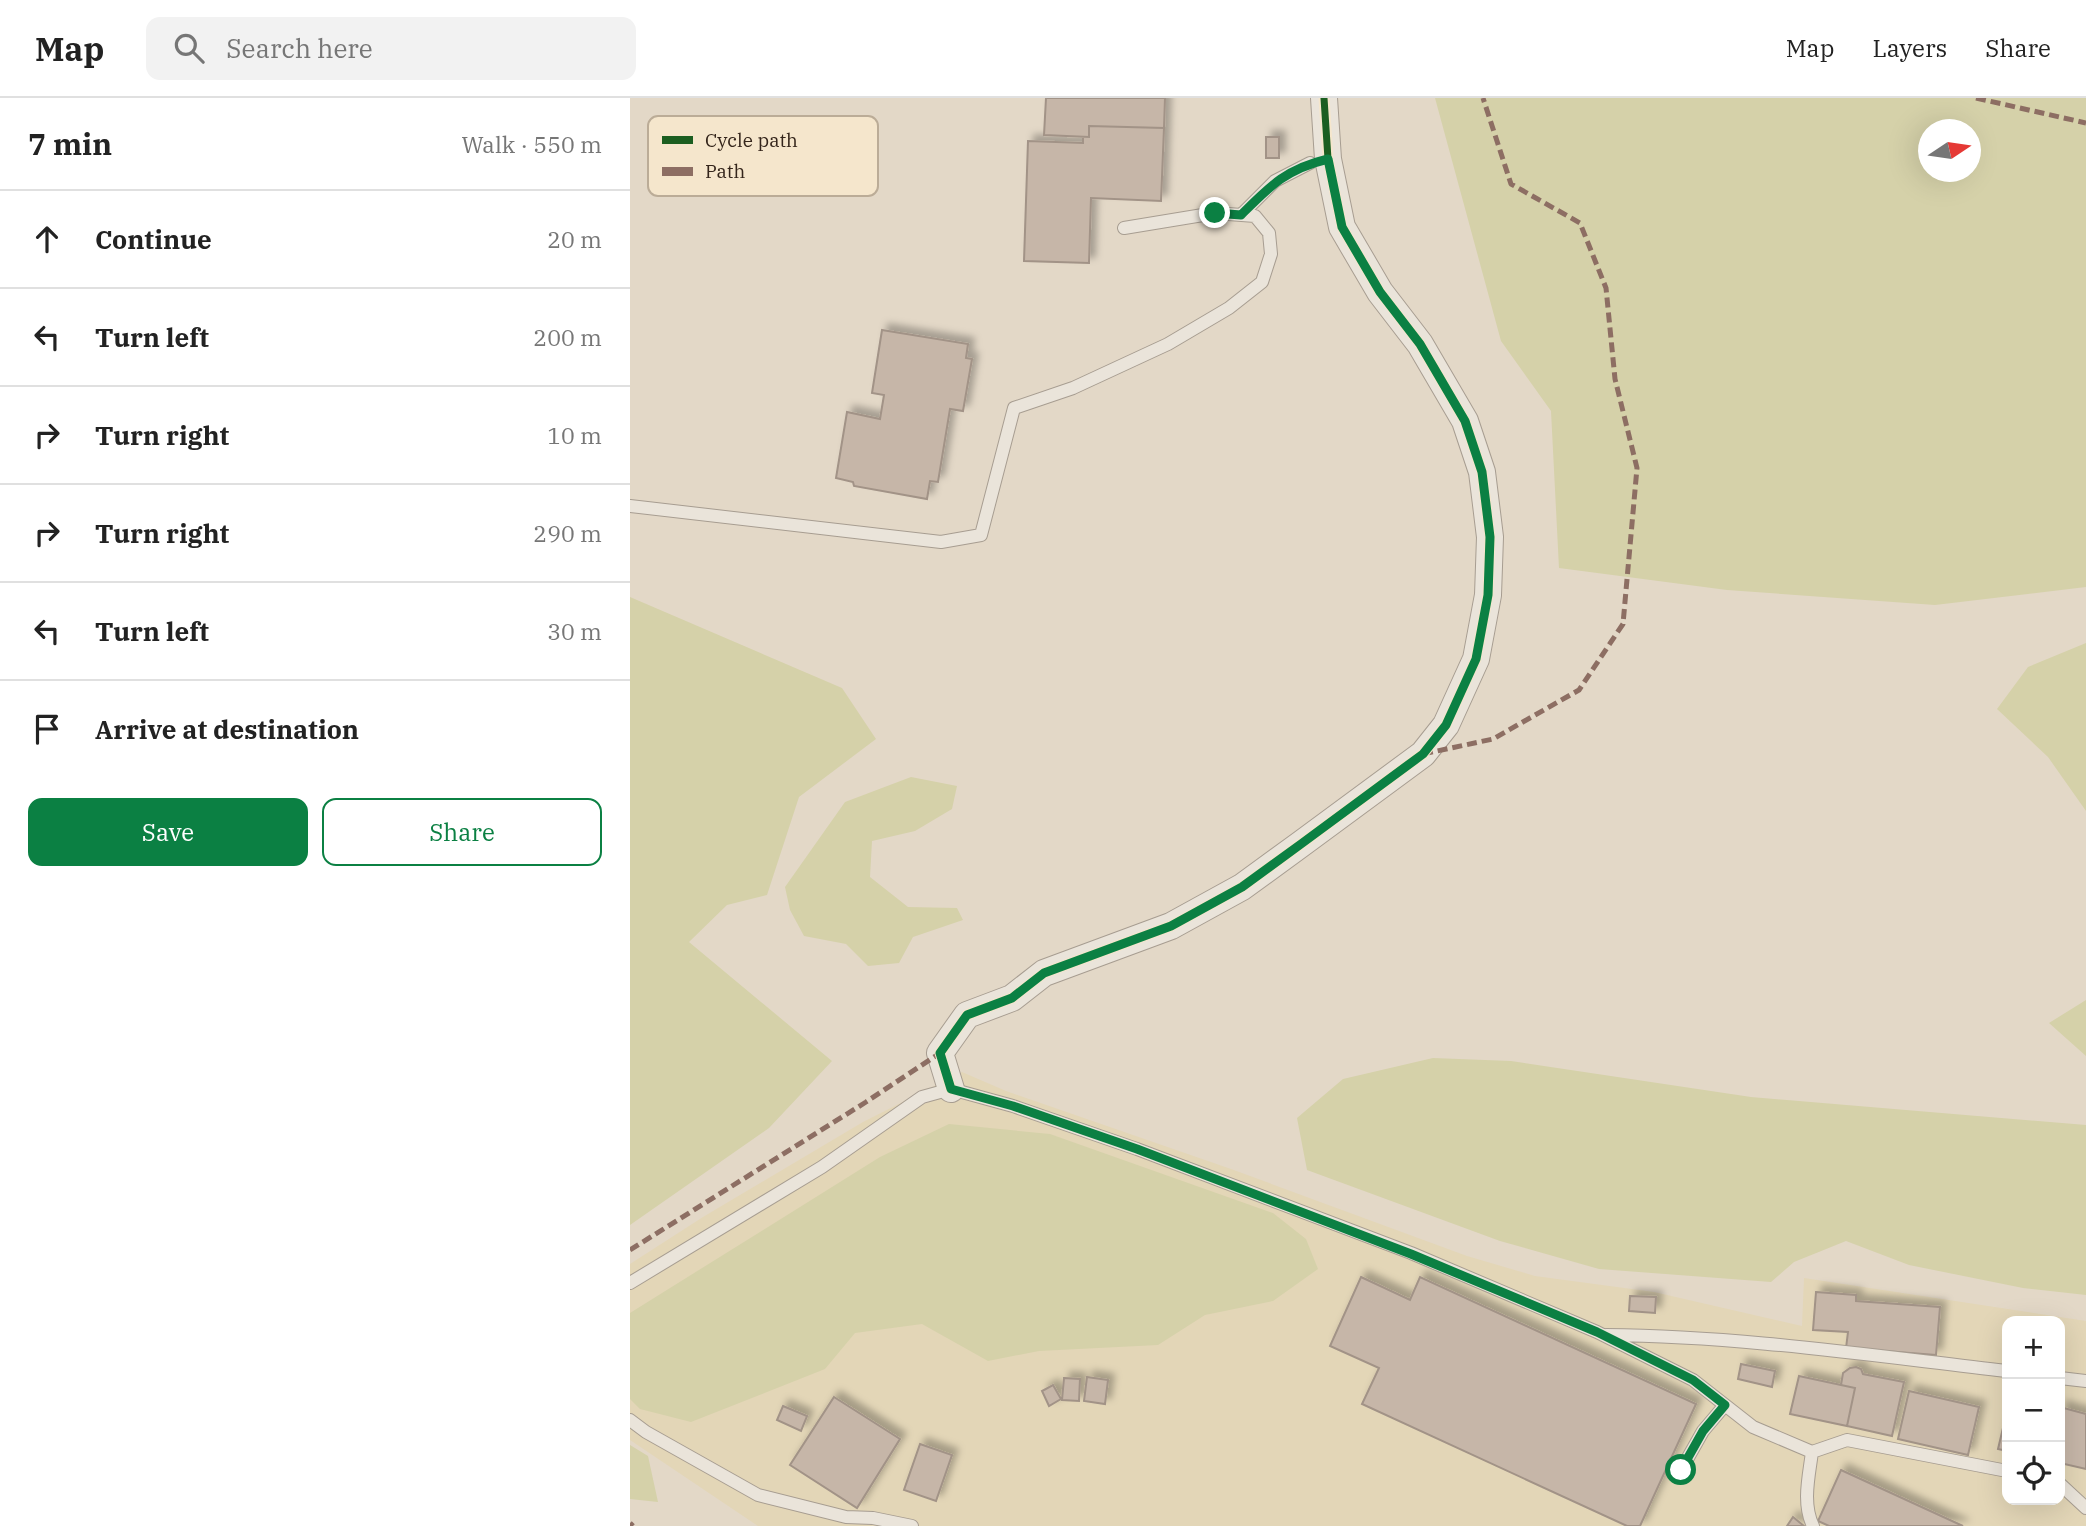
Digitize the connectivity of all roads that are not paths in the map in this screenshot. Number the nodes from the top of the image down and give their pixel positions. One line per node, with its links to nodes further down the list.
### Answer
1 (1324, 98): 2 (street)
2 (1319, 161): 3 (lane); 6 (street)
3 (1241, 215): 4 (lane); 5 (lane)
4 (1124, 228)
5 (630, 506)
6 (951, 1089): 7 (lane); 8 (lane)
7 (630, 1283)
8 (1603, 1335): 9 (lane); 12 (lane)
9 (2002, 1370)
10 (2065, 1379): 11 (lane)
11 (2086, 1381)
12 (1725, 1405): 14 (lane); 16 (lane)
13 (630, 1420): 19 (lane)
14 (1812, 1452): 15 (lane); 20 (lane)
15 (2002, 1470)
16 (1674, 1474)
17 (2065, 1489): 18 (lane)
18 (2086, 1508)
19 (912, 1526)
20 (1812, 1526)

